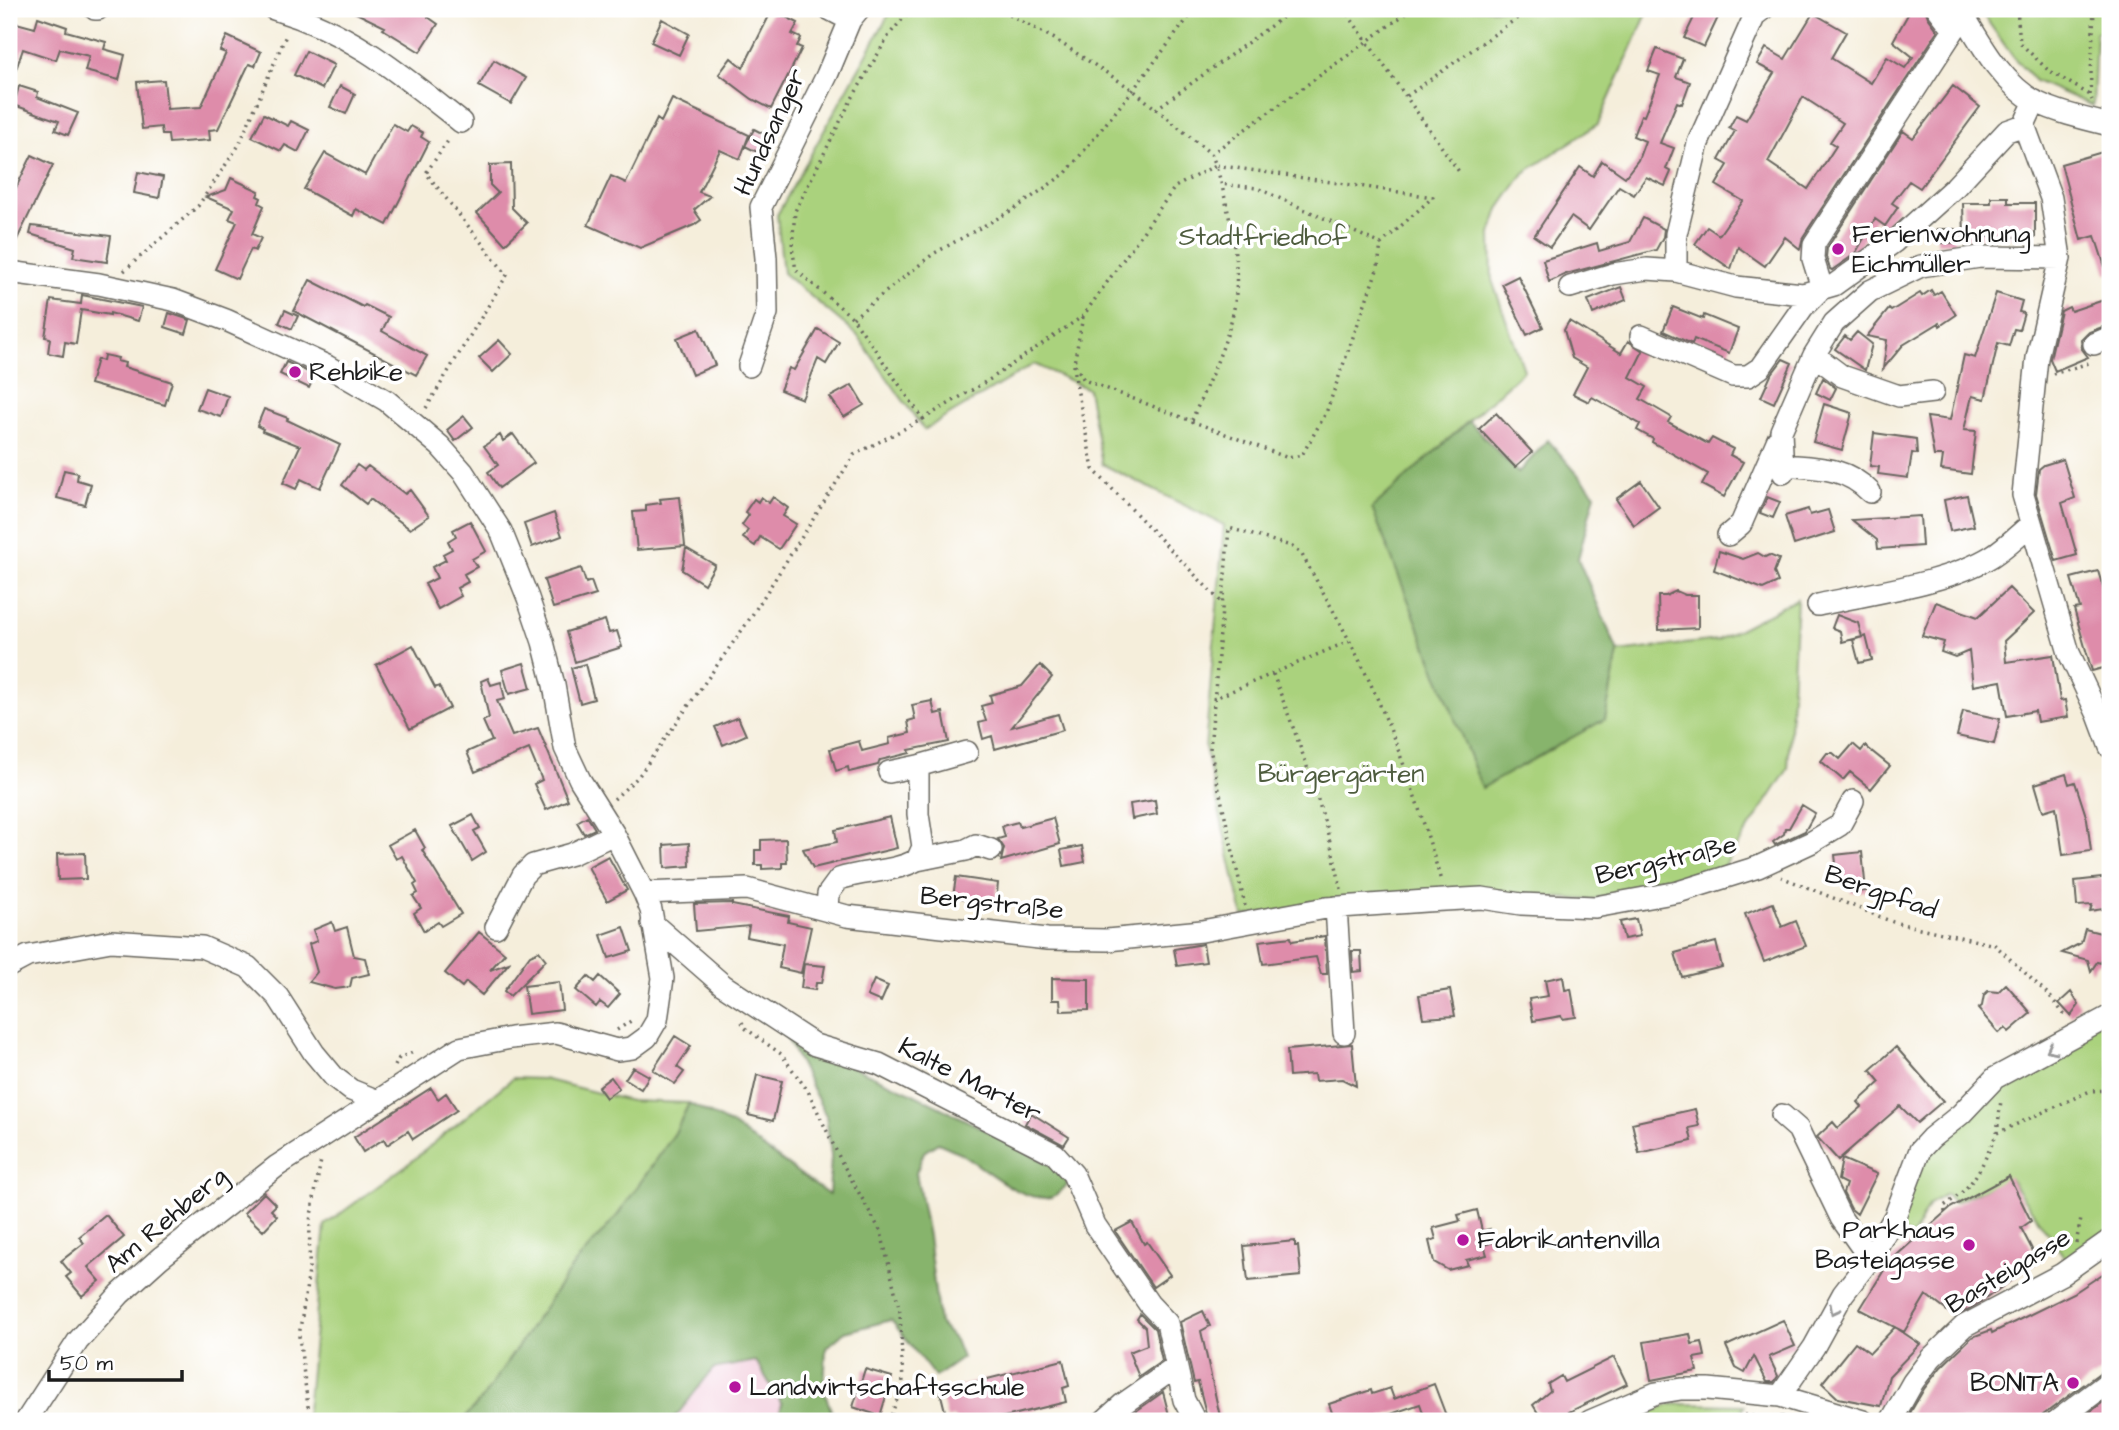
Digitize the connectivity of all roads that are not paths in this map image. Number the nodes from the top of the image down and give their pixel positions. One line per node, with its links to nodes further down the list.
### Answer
1 (829, 9): 6 (street)
2 (1763, 9): 12 (street)
3 (1938, 9): 15 (street)
4 (1960, 9): 7 (street)
5 (284, 12): 8 (street)
6 (855, 14): 18 (street, Hundsanger)
7 (2035, 101): 9 (street); 10 (street)
8 (461, 122)
9 (2106, 124)
10 (2024, 125): 11 (street); 15 (street)
11 (2060, 258): 17 (street); 22 (street)
12 (1676, 271): 14 (street); 15 (street)
13 (9, 272): 30 (street)
14 (1570, 287)
15 (1822, 288): 16 (street)
16 (1641, 336)
17 (1814, 355): 19 (street); 20 (street)
18 (749, 366)
19 (1933, 392)
20 (1781, 430): 21 (street); 23 (street)
21 (1870, 492)
22 (2030, 525): 24 (street); 25 (street)
23 (1728, 536)
24 (1818, 605)
25 (2110, 747)
26 (967, 752): 27 (street)
27 (918, 766): 28 (street); 32 (street)
28 (889, 772)
29 (1853, 801): 33 (street, Bergstraße)
30 (614, 834): 34 (street); 36 (street)
31 (991, 850): 32 (street)
32 (917, 860): 35 (street)
33 (1340, 907): 35 (street, Bergstraße); 39 (street)
34 (649, 909): 35 (street, Bergstraße); 40 (street, Am Rehberg); 44 (street, Kalte Marter)
35 (827, 909)
36 (496, 927)
37 (9, 966): 40 (street)
38 (2110, 1016): 43 (street, one-way to 43)
39 (1344, 1033)
40 (379, 1101): 47 (street, Am Rehberg)
41 (1782, 1115): 43 (street)
42 (2110, 1240): 52 (street, Basteigasse)
43 (1870, 1259): 46 (street, one-way to 46)
44 (1177, 1367): 48 (street); 49 (street, Kalte Marter)
45 (2110, 1381): 53 (street)
46 (1780, 1396): 50 (street); 51 (street)
47 (26, 1421)
48 (1104, 1421)
49 (1195, 1421)
50 (1590, 1421)
51 (1863, 1421)
52 (1891, 1421)
53 (2057, 1421)

